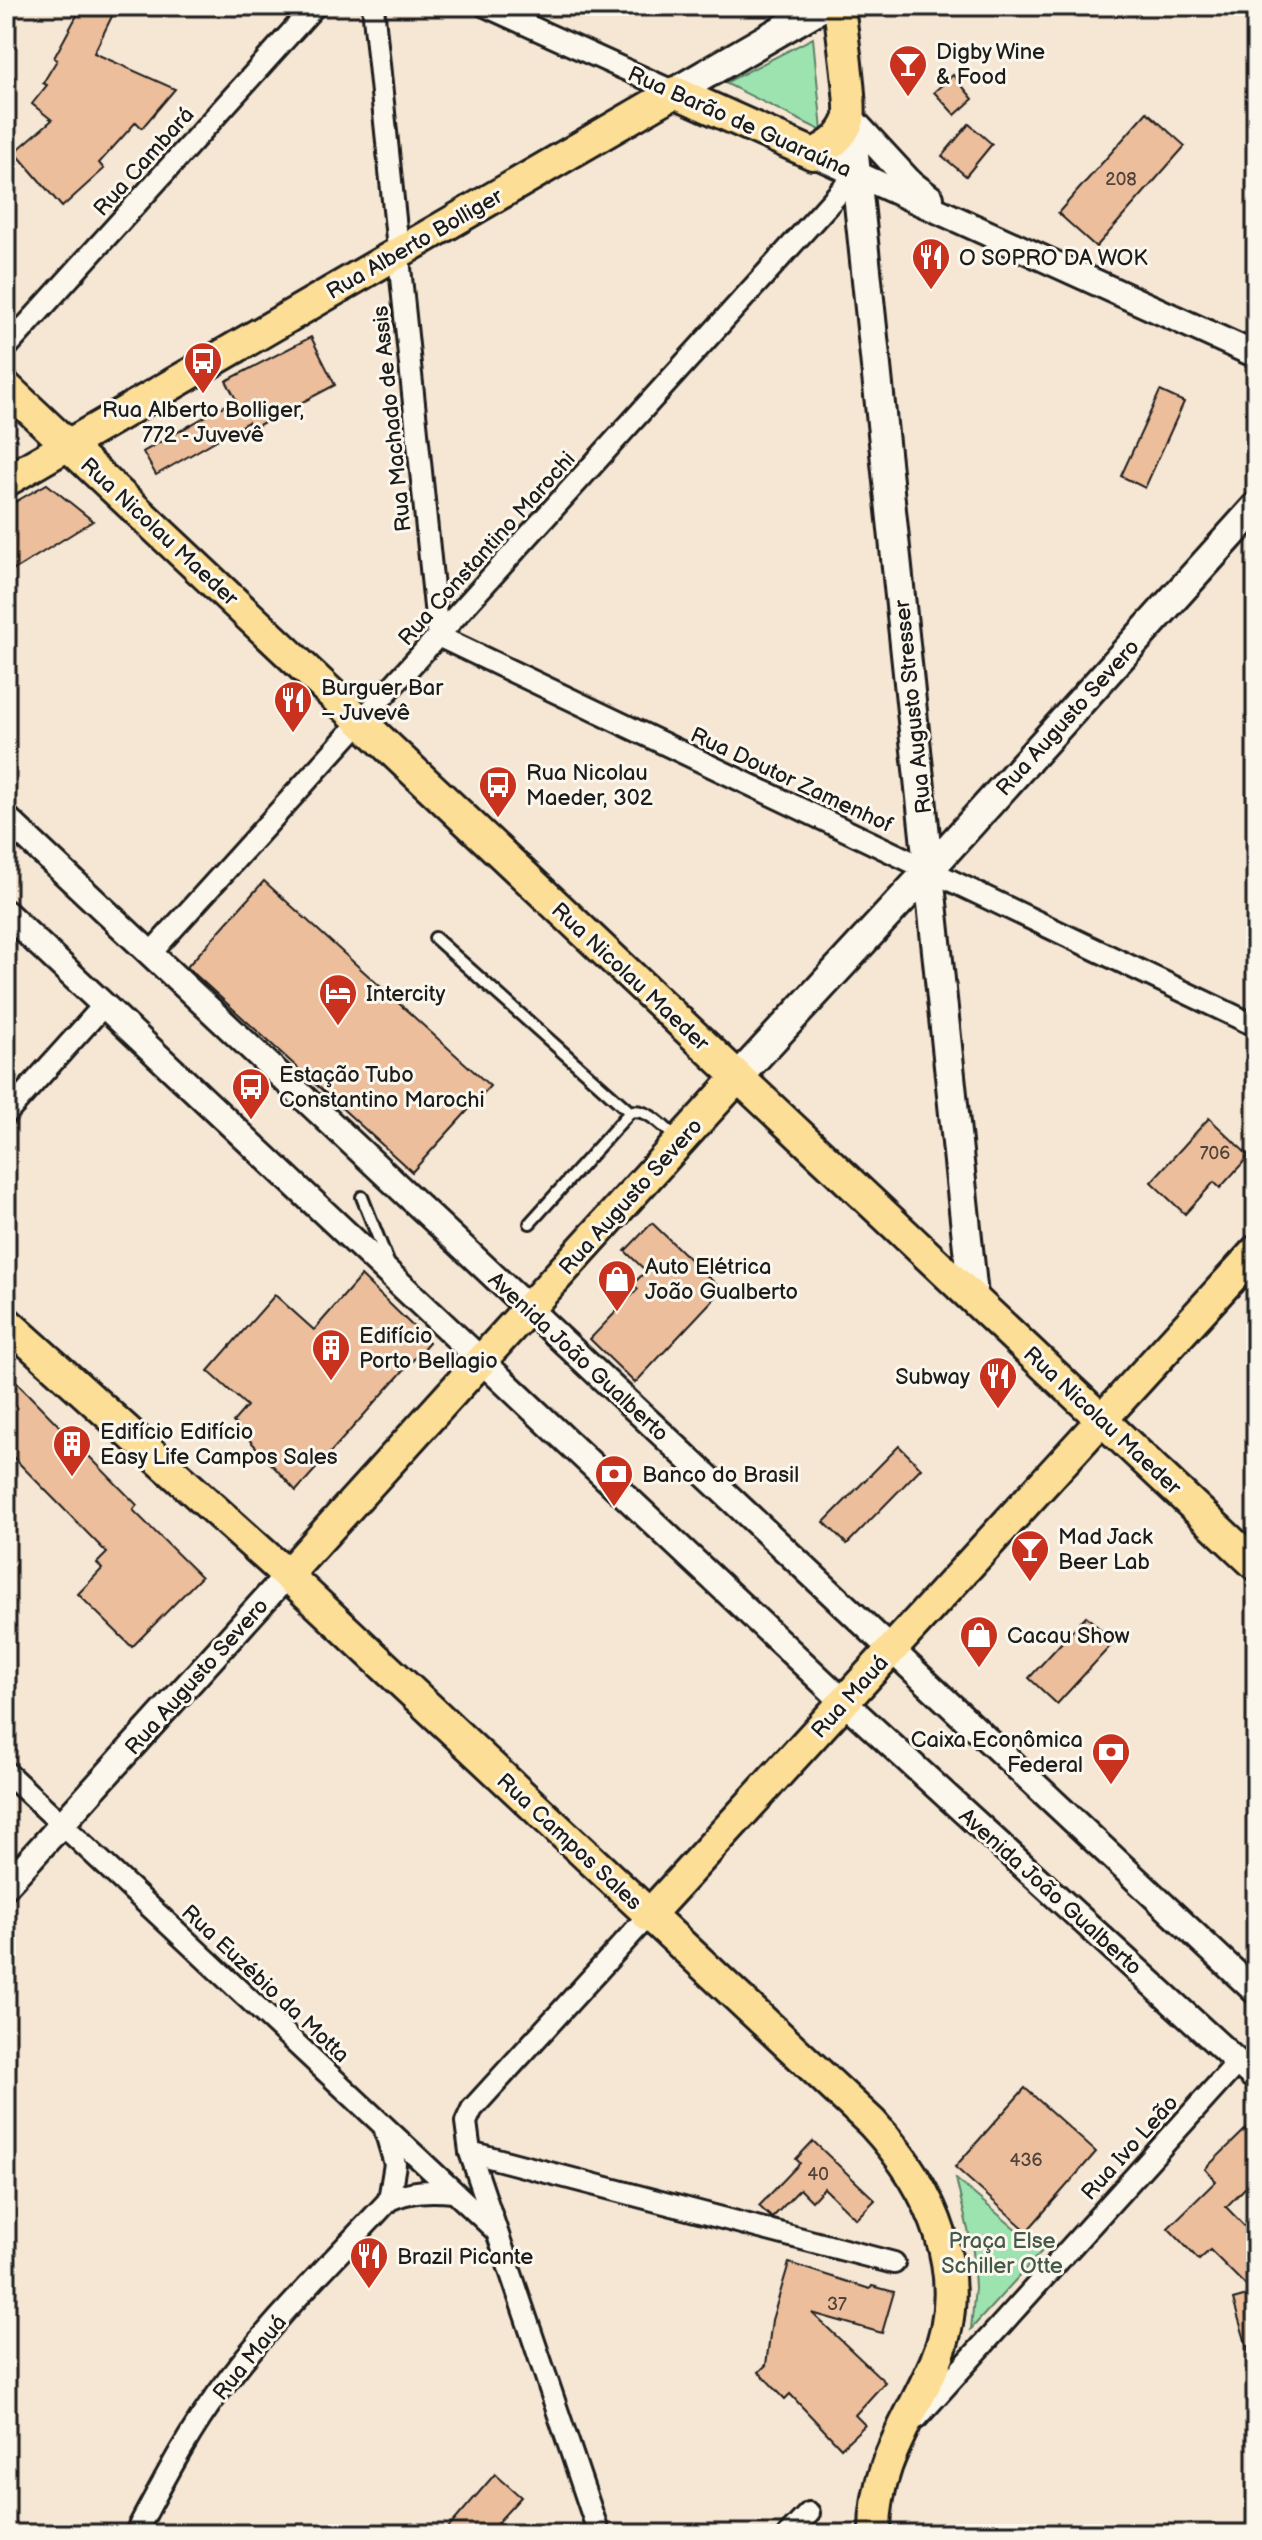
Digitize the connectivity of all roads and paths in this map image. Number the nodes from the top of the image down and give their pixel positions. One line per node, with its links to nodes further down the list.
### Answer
1 (315, 6): 14 (street, Rua Cambará)
2 (373, 6): 13 (street, Rua Machado de Assis)
3 (485, 6): 7 (street, Rua Barão de Guaraúna)
4 (823, 6): 6 (main road, Rua Alberto Bolliger)
5 (839, 6): 9 (main road, Rua Augusto Stresser)
6 (733, 58): 7 (main road, Rua Alberto Bolliger); 8 (main road)
7 (675, 92): 8 (main road, Rua Barão de Guaraúna); 13 (main road, Rua Alberto Bolliger)
8 (714, 110): 10 (main road, Rua Barão de Guaraúna)
9 (850, 117): 10 (main road); 11 (main road, Rua Augusto Stresser); 12 (street, Rua Barão de Guaraúna)
10 (813, 154): 11 (street, Rua Barão de Guaraúna)
11 (856, 174): 12 (street, Rua Barão de Guaraúna); 20 (street, Rua Constantino Marochi); 23 (main road, Rua Augusto Stresser)
12 (994, 237): 15 (street, Rua Barão de Guaraúna)
13 (398, 253): 17 (main road, Rua Alberto Bolliger); 20 (street, Rua Machado de Assis)
14 (6, 348)
15 (1256, 355)
16 (6, 387): 17 (main road, Rua Nicolau Maeder)
17 (68, 444): 18 (main road, Rua Alberto Bolliger); 21 (main road, Rua Nicolau Maeder)
18 (6, 481)
19 (1256, 507): 23 (main road, Rua Augusto Severo)
20 (438, 636): 21 (street, Rua Constantino Marochi); 23 (street, Rua Doutor Zamenhof)
21 (361, 722): 26 (street, Rua Constantino Marochi); 29 (main road, Rua Nicolau Maeder)
22 (6, 818): 26 (street, Avenida João Gualberto)
23 (929, 870): 28 (street, Rua Doutor Zamenhof); 29 (main road, Rua Augusto Severo); 37 (main road, Rua Augusto Stresser)
24 (6, 913): 27 (street, Avenida João Gualberto)
25 (435, 938): 30 (lane)
26 (150, 954): 38 (street, Avenida João Gualberto)
27 (104, 1005): 31 (street); 36 (street, Avenida João Gualberto)
28 (1256, 1026)
29 (738, 1077): 32 (main road, Rua Augusto Severo); 37 (main road, Rua Nicolau Maeder)
30 (630, 1112): 32 (lane); 34 (lane)
31 (6, 1114)
32 (680, 1141): 38 (main road, Rua Augusto Severo)
33 (362, 1197): 36 (lane)
34 (530, 1223)
35 (1256, 1251): 41 (main road, Rua Mauá)
36 (395, 1278): 40 (street, Avenida João Gualberto)
37 (973, 1296): 41 (main road, Rua Nicolau Maeder)
38 (528, 1309): 40 (main road, Rua Augusto Severo); 44 (street, Avenida João Gualberto)
39 (6, 1322): 43 (main road, Rua Campos Sales)
40 (482, 1360): 43 (main road, Rua Augusto Severo); 45 (street, Avenida João Gualberto)
41 (1102, 1419): 42 (main road, Rua Nicolau Maeder); 44 (main road, Rua Mauá)
42 (1256, 1565)
43 (287, 1575): 47 (street, Rua Augusto Severo); 49 (main road, Rua Campos Sales)
44 (891, 1650): 45 (main road, Rua Mauá); 50 (street, Avenida João Gualberto)
45 (844, 1702): 49 (main road, Rua Mauá); 51 (street, Avenida João Gualberto)
46 (6, 1772): 47 (street, Rua Euzébio da Motta)
47 (62, 1824): 48 (street, Rua Augusto Severo); 53 (street, Rua Euzébio da Motta)
48 (6, 1886)
49 (648, 1916): 54 (street, Rua Mauá); 59 (main road, Rua Campos Sales)
50 (1256, 1992)
51 (1238, 2062): 52 (street, Avenida João Gualberto); 59 (street, Rua Ivo Leão)
52 (1256, 2079)
53 (384, 2126): 55 (street, Rua Euzébio da Motta); 56 (street)
54 (470, 2152): 57 (street, Rua Mauá); 58 (street)
55 (454, 2192): 56 (street); 57 (street, Rua Euzébio da Motta)
56 (389, 2200): 61 (street, Rua Mauá)
57 (494, 2229): 62 (street, Rua Mauá)
58 (894, 2263)
59 (895, 2443): 64 (main road, Rua Campos Sales)
60 (809, 2513): 63 (street)
61 (135, 2534)
62 (599, 2534)
63 (789, 2534)
64 (875, 2534)

